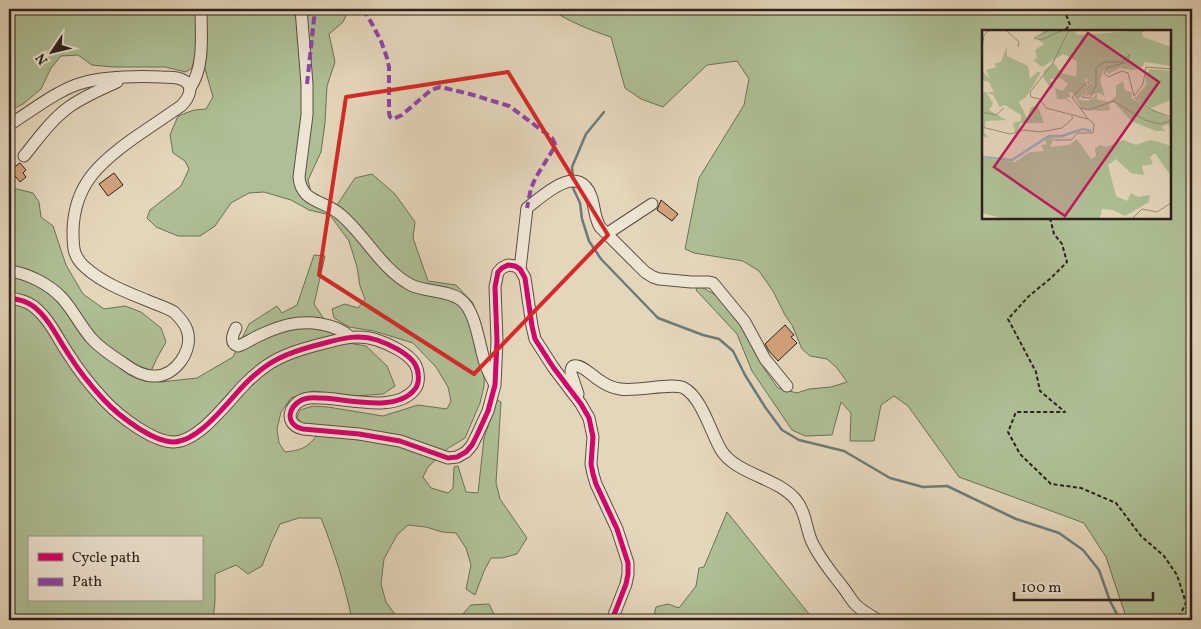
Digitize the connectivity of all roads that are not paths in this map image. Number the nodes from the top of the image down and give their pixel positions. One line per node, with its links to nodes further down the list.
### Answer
1 (200, 9): 4 (street)
2 (301, 9): 14 (street)
3 (128, 77): 4 (street); 5 (street); 6 (street)
4 (190, 88): 10 (street)
5 (9, 125)
6 (24, 156)
7 (652, 204): 8 (street)
8 (608, 233): 9 (street); 15 (street)
9 (520, 269): 14 (street); 16 (street)
10 (9, 271)
11 (9, 298): 13 (street)
12 (236, 328): 13 (street)
13 (350, 337): 14 (street)
14 (495, 385)
15 (787, 386)
16 (581, 404): 17 (street); 18 (street)
17 (612, 620)
18 (878, 620)

